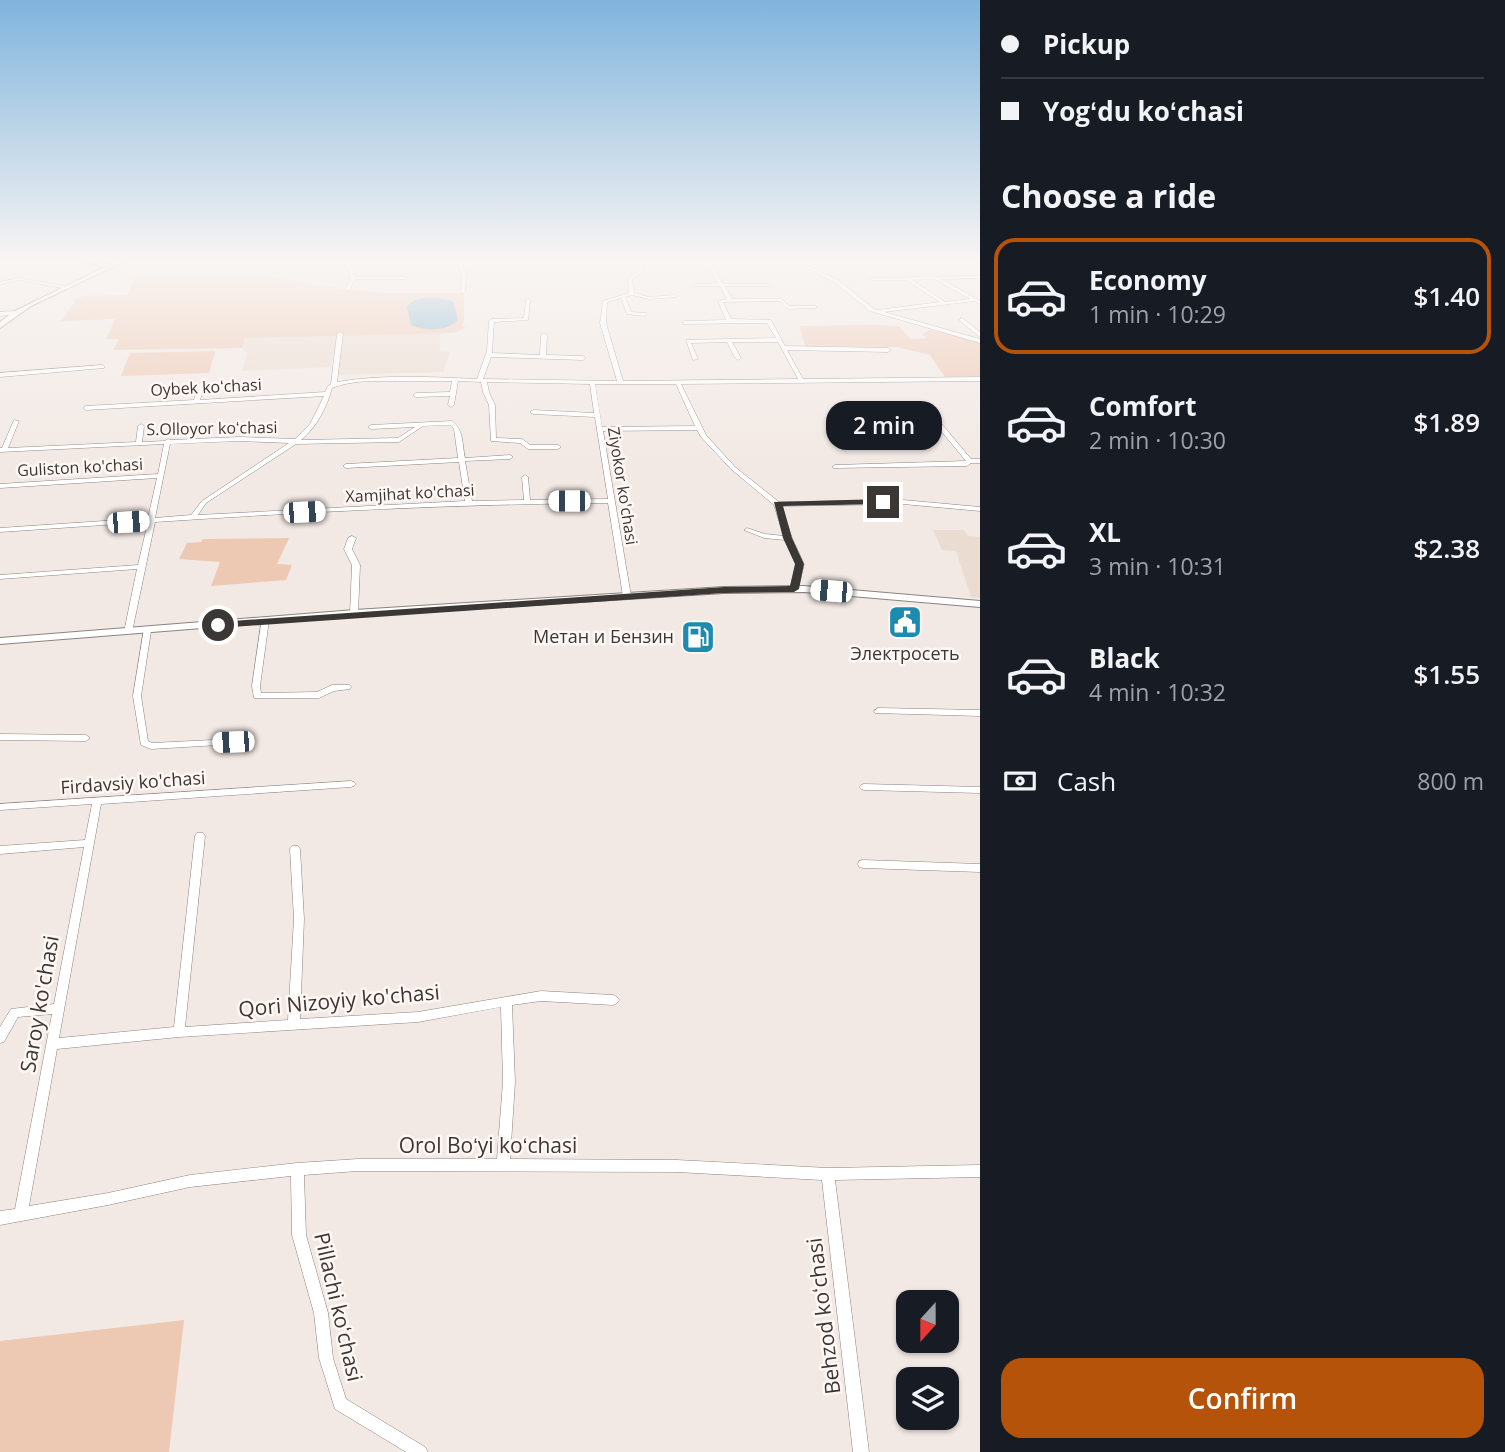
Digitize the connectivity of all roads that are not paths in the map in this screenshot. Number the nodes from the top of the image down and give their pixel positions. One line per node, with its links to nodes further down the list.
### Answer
1 (491, 329): 12 (street)
2 (605, 329): 23 (street)
3 (773, 329): 7 (street)
4 (937, 329): 9 (street)
5 (340, 334): 27 (street)
6 (544, 335): 13 (street)
7 (779, 340): 8 (street); 10 (street)
8 (729, 341): 15 (street); 16 (street)
9 (980, 341)
10 (783, 348): 11 (street); 21 (street)
11 (888, 350)
12 (489, 355): 13 (street); 22 (street)
13 (543, 357): 14 (street)
14 (583, 358)
15 (738, 358)
16 (695, 359)
17 (102, 367): 18 (street)
18 (0, 375)
19 (980, 379): 21 (street)
20 (455, 380): 22 (street); 27 (street); 29 (street)
21 (801, 380): 24 (street)
22 (482, 381): 25 (street); 46 (street)
23 (620, 381): 24 (street); 25 (street)
24 (677, 381): 41 (street)
25 (592, 382): 35 (street, Ziyokor ko'chasi)
26 (202, 384): 31 (street)
27 (334, 384): 28 (street, S.Olloyor koʻchasi)
28 (328, 394): 31 (street, Oybek koʻchasi); 44 (street, S.Olloyor koʻchasi)
29 (451, 394): 30 (street); 32 (street)
30 (416, 395)
31 (196, 402): 33 (street, Oybek koʻchasi)
32 (451, 405)
33 (86, 408)
34 (533, 412): 35 (street)
35 (597, 415): 42 (street, Ziyokor ko'chasi)
36 (16, 421): 47 (street)
37 (421, 425): 40 (street); 44 (street); 49 (street)
38 (847, 425): 50 (street)
39 (141, 426): 45 (street)
40 (371, 427)
41 (698, 428): 42 (street); 60 (street)
42 (600, 429): 58 (street, Ziyokor ko'chasi)
43 (168, 441): 44 (street, S.Olloyor koʻchasi); 45 (street, S.Olloyor koʻchasi); 54 (street)
44 (295, 442): 62 (street)
45 (139, 443): 47 (street, S.Olloyor koʻchasi)
46 (558, 447)
47 (2, 450)
48 (510, 457): 49 (street)
49 (464, 460): 52 (street); 59 (street)
50 (970, 461): 51 (street); 53 (street)
51 (980, 461)
52 (346, 466)
53 (835, 467)
54 (161, 476): 56 (street, Guliston ko'chasi); 63 (street)
55 (525, 477): 57 (street)
56 (0, 486)
57 (527, 501): 58 (street, Xamjihat ko'chasi); 59 (street, Xamjihat ko'chasi)
58 (611, 501): 71 (street, Ziyokor ko'chasi)
59 (470, 504): 62 (street, Xamjihat ko'chasi)
60 (778, 504): 61 (street); 67 (street)
61 (980, 509)
62 (194, 517): 63 (street, Xamjihat ko'chasi)
63 (153, 520): 64 (street, Xamjihat ko'chasi); 68 (street)
64 (0, 530)
65 (747, 530): 67 (street)
66 (352, 538): 73 (street)
67 (788, 538): 70 (street)
68 (140, 567): 69 (street); 76 (street)
69 (0, 577)
70 (794, 589): 71 (main road); 72 (main road)
71 (627, 596): 73 (main road)
72 (980, 604)
73 (354, 614): 74 (main road)
74 (265, 621): 75 (main road); 78 (street)
75 (147, 631): 76 (main road); 83 (street)
76 (128, 632): 77 (main road)
77 (0, 642)
78 (347, 687)
79 (878, 711): 80 (street)
80 (980, 713)
81 (0, 737): 82 (street)
82 (86, 738)
83 (233, 742)
84 (351, 784): 87 (street, Firdavsiy ko'chasi)
85 (864, 787): 86 (street)
86 (980, 789)
87 (97, 801): 88 (street, Firdavsiy ko'chasi); 90 (street, Saroy ko'chasi)
88 (0, 807)
89 (200, 836): 99 (street)
90 (89, 843): 92 (street); 97 (street, Saroy ko'chasi)
91 (295, 849): 98 (street)
92 (0, 850)
93 (863, 864): 94 (street)
94 (980, 868)
95 (613, 1000): 96 (street, Qori Nizoyiy ko'chasi)
96 (506, 1001): 98 (street, Qori Nizoyiy ko'chasi); 102 (street)
97 (58, 1009): 100 (street); 101 (street, Saroy ko'chasi)
98 (294, 1024): 99 (street, Qori Nizoyiy ko'chasi)
99 (179, 1032): 101 (street, Qori Nizoyiy ko'chasi)
100 (0, 1038)
101 (52, 1044): 106 (street, Saroy ko'chasi)
102 (503, 1166): 103 (street, Orol Boʻyi koʻchasi); 105 (street, Orol Boʻyi koʻchasi)
103 (297, 1168): 106 (street, Orol Boʻyi koʻchasi); 108 (street, Pillachi koʻchasi)
104 (980, 1171): 105 (street, Orol Boʻyi koʻchasi)
105 (828, 1174): 109 (street, Behzod koʻchasi)
106 (21, 1214): 107 (street, Orol Boʻyi koʻchasi)
107 (0, 1218)
108 (420, 1452)
109 (861, 1452)

